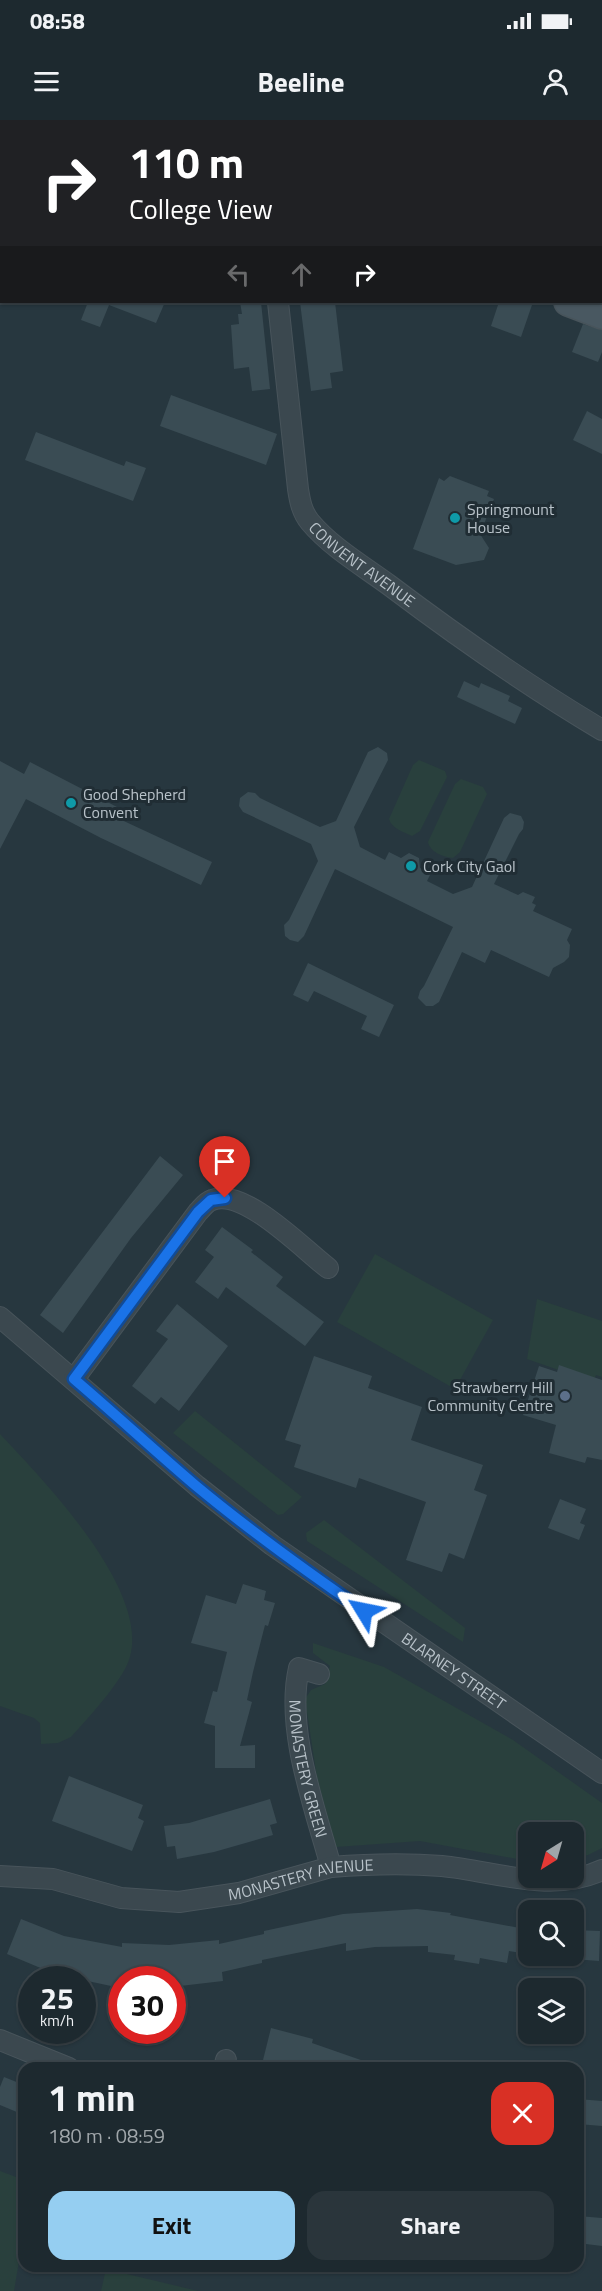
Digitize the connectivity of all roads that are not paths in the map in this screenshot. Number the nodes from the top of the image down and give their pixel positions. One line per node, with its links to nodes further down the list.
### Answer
1 (278, 303): 4 (street, CONVENT AVENUE)
2 (571, 303): 3 (main road)
3 (602, 315)
4 (602, 730)
5 (328, 1268): 7 (street)
6 (0, 1317): 7 (street, BLARNEY STREET)
7 (74, 1379): 9 (street, BLARNEY STREET)
8 (319, 1674): 10 (street, MONASTERY GREEN)
9 (602, 1773)
10 (331, 1867): 11 (street, MONASTERY AVENUE); 12 (street, MONASTERY AVENUE)
11 (602, 1869)
12 (0, 1876)
13 (0, 2040): 14 (street)
14 (54, 2062)

